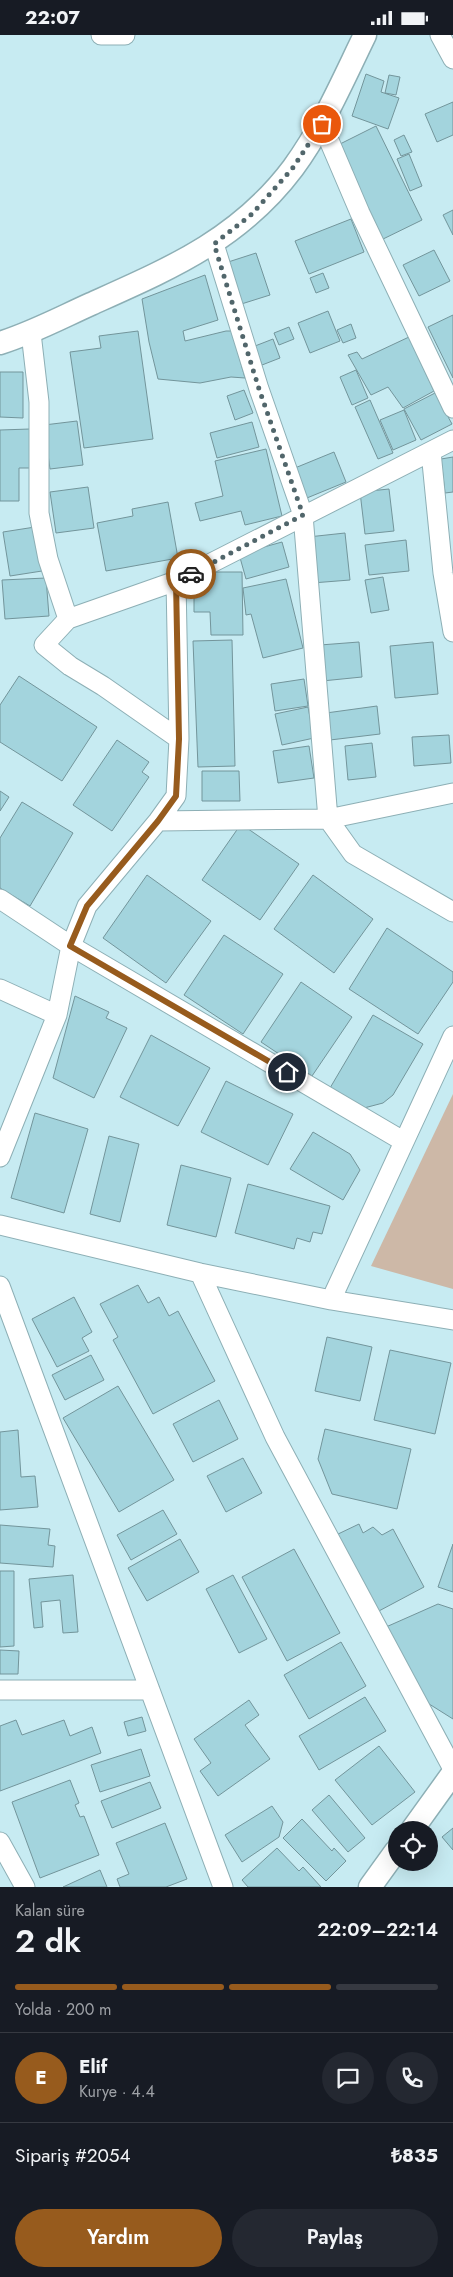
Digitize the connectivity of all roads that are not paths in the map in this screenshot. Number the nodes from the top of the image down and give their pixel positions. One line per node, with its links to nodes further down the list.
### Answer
1 (101, 35): 2 (street)
2 (125, 35)
3 (365, 35): 6 (street)
4 (440, 35): 5 (street)
5 (453, 59)
6 (322, 124): 7 (street); 10 (street)
7 (214, 244): 8 (street); 13 (street)
8 (31, 333): 9 (street); 15 (street)
9 (0, 343)
10 (453, 408)
11 (453, 440): 12 (street)
12 (431, 452): 13 (street); 16 (street)
13 (303, 515): 14 (street); 19 (street)
14 (176, 581): 15 (street); 17 (street)
15 (68, 619): 17 (street)
16 (453, 632)
17 (179, 739): 20 (street)
18 (453, 793): 19 (street)
19 (328, 819): 20 (street); 22 (street)
20 (158, 821): 23 (street)
21 (0, 899): 23 (street)
22 (453, 912)
23 (70, 946): 25 (street); 27 (street)
24 (0, 989): 25 (street)
25 (57, 1015): 28 (street)
26 (453, 1036): 27 (street)
27 (403, 1141): 32 (street)
28 (0, 1157)
29 (0, 1225): 30 (street)
30 (200, 1273): 32 (street); 36 (street)
31 (0, 1286): 35 (street)
32 (331, 1300): 33 (street)
33 (453, 1321)
34 (0, 1690): 35 (street)
35 (150, 1690): 42 (street)
36 (453, 1769)
37 (453, 1773): 38 (street)
38 (418, 1821)
39 (0, 1842): 41 (street)
40 (388, 1862): 43 (street)
41 (25, 1887)
42 (223, 1887)
43 (370, 1887)

